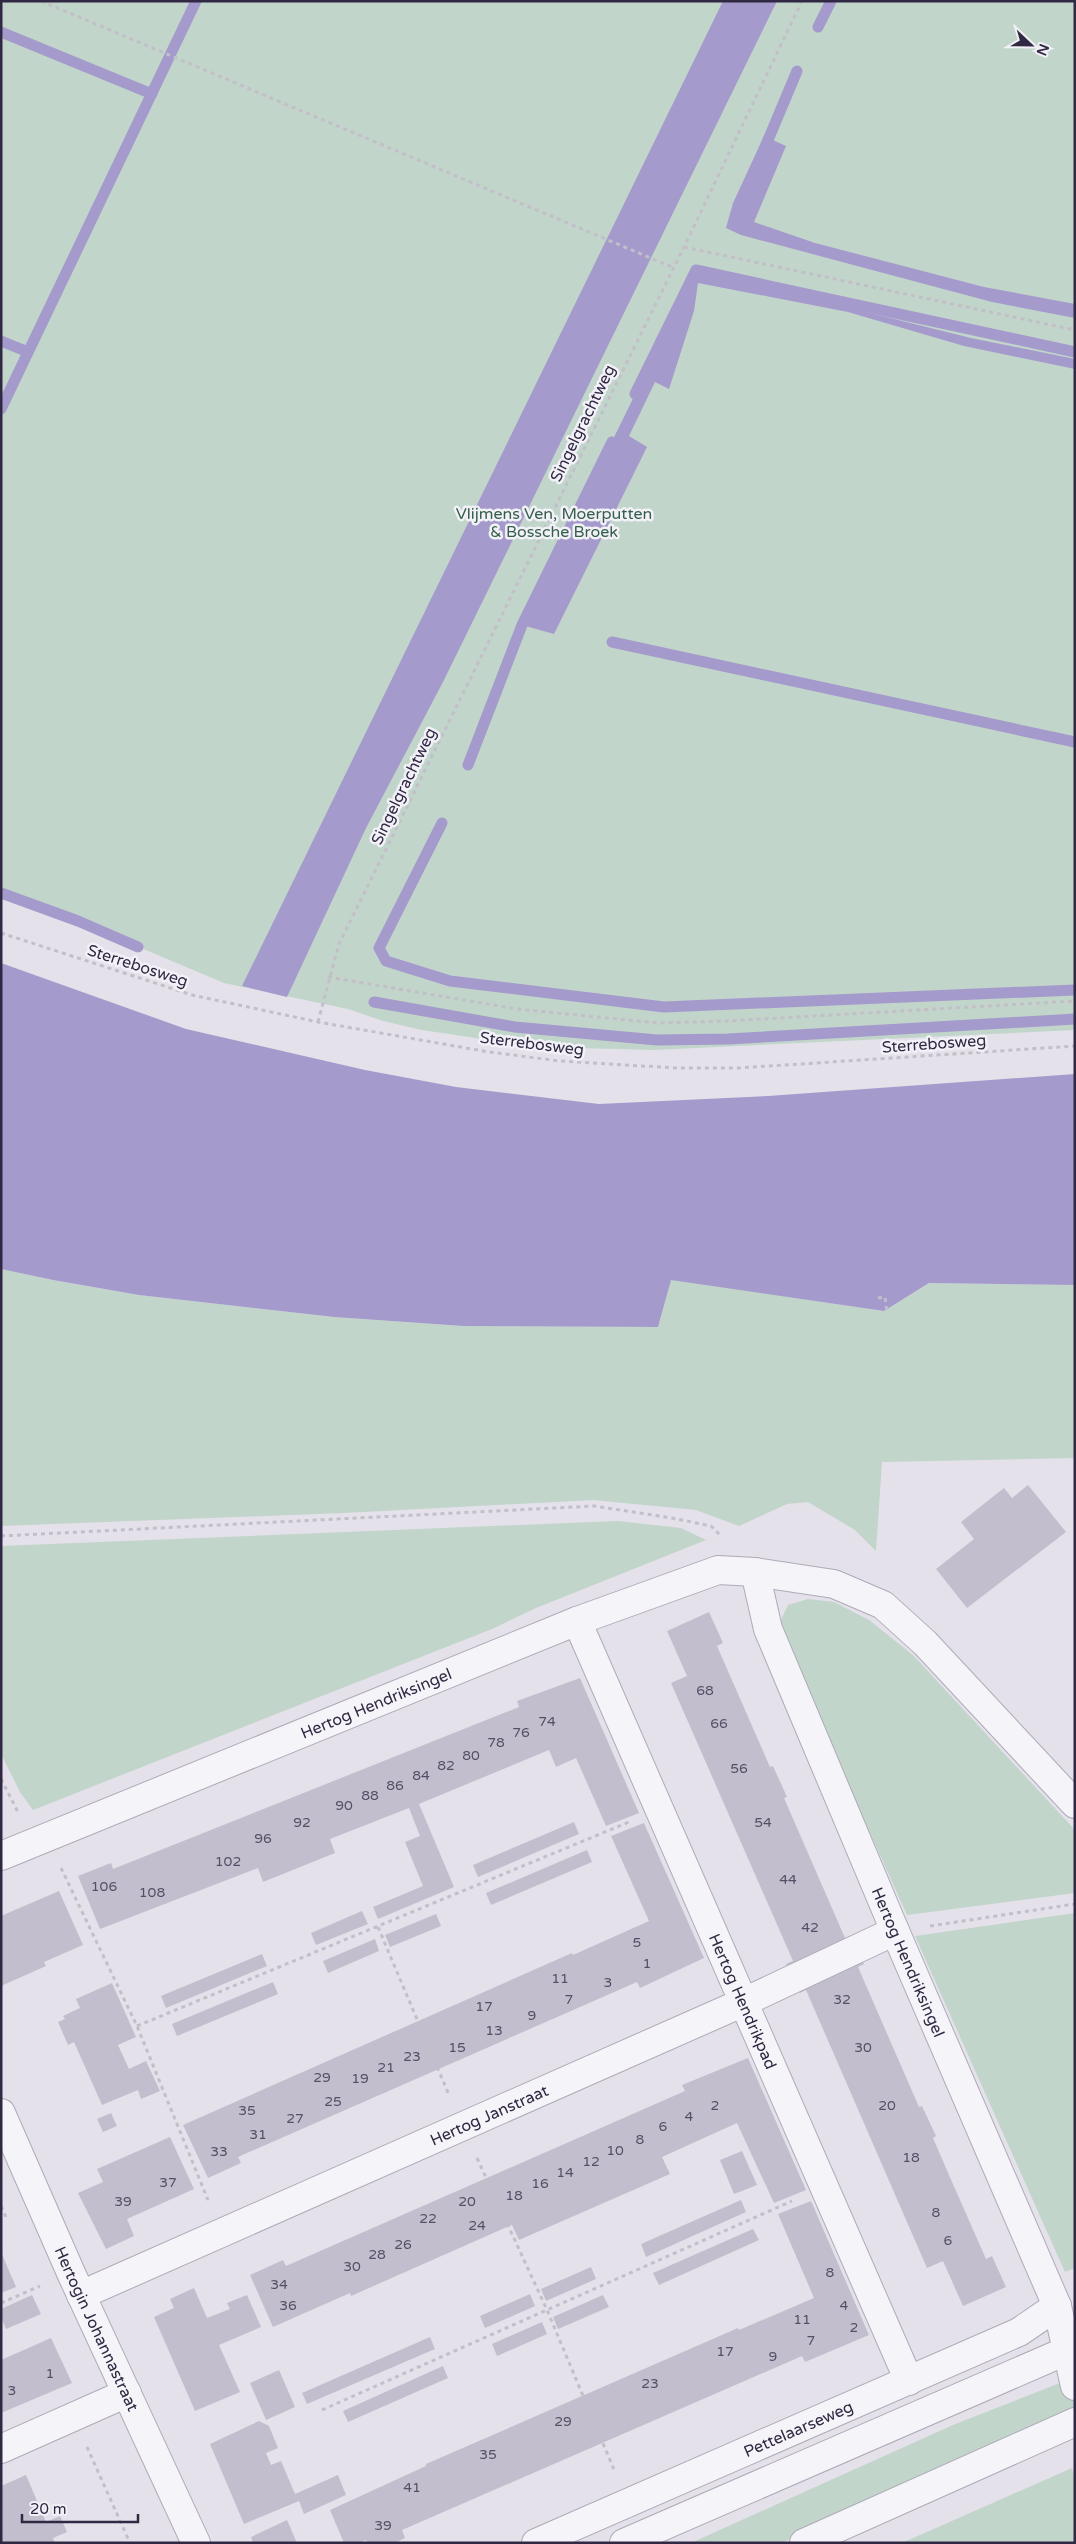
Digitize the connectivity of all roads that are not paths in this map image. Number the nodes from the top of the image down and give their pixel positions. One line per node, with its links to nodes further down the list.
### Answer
1 (755, 1572): 2 (street, Hertog Hendriksingel); 3 (street, Hertog Hendriksingel); 5 (street, Hertog Hendriksingel)
2 (577, 1621): 4 (street, Hertog Hendriksingel); 6 (street, Hertog Hendrikpad)
3 (1075, 1804)
4 (1, 1856)
5 (895, 1931): 6 (street, Hertog Janstraat); 9 (street, Hertog Hendriksingel)
6 (744, 2002): 8 (street, Hertog Janstraat); 11 (street, Hertog Hendrikpad)
7 (1, 2113): 8 (street, Hertogin Johannastraat)
8 (76, 2284): 13 (street, Hertogin Johannastraat)
9 (1057, 2306): 10 (street, Hertog Hendriksingel); 11 (street, Pettelaarseweg)
10 (1071, 2349): 12 (street, Hertog Hendriksingel); 18 (street)
11 (910, 2381): 17 (street, Pettelaarseweg)
12 (1075, 2386)
13 (127, 2393): 15 (street); 16 (street, Hertogin Johannastraat)
14 (1075, 2422): 19 (street)
15 (1, 2449)
16 (196, 2543)
17 (536, 2543)
18 (624, 2543)
19 (804, 2543)

